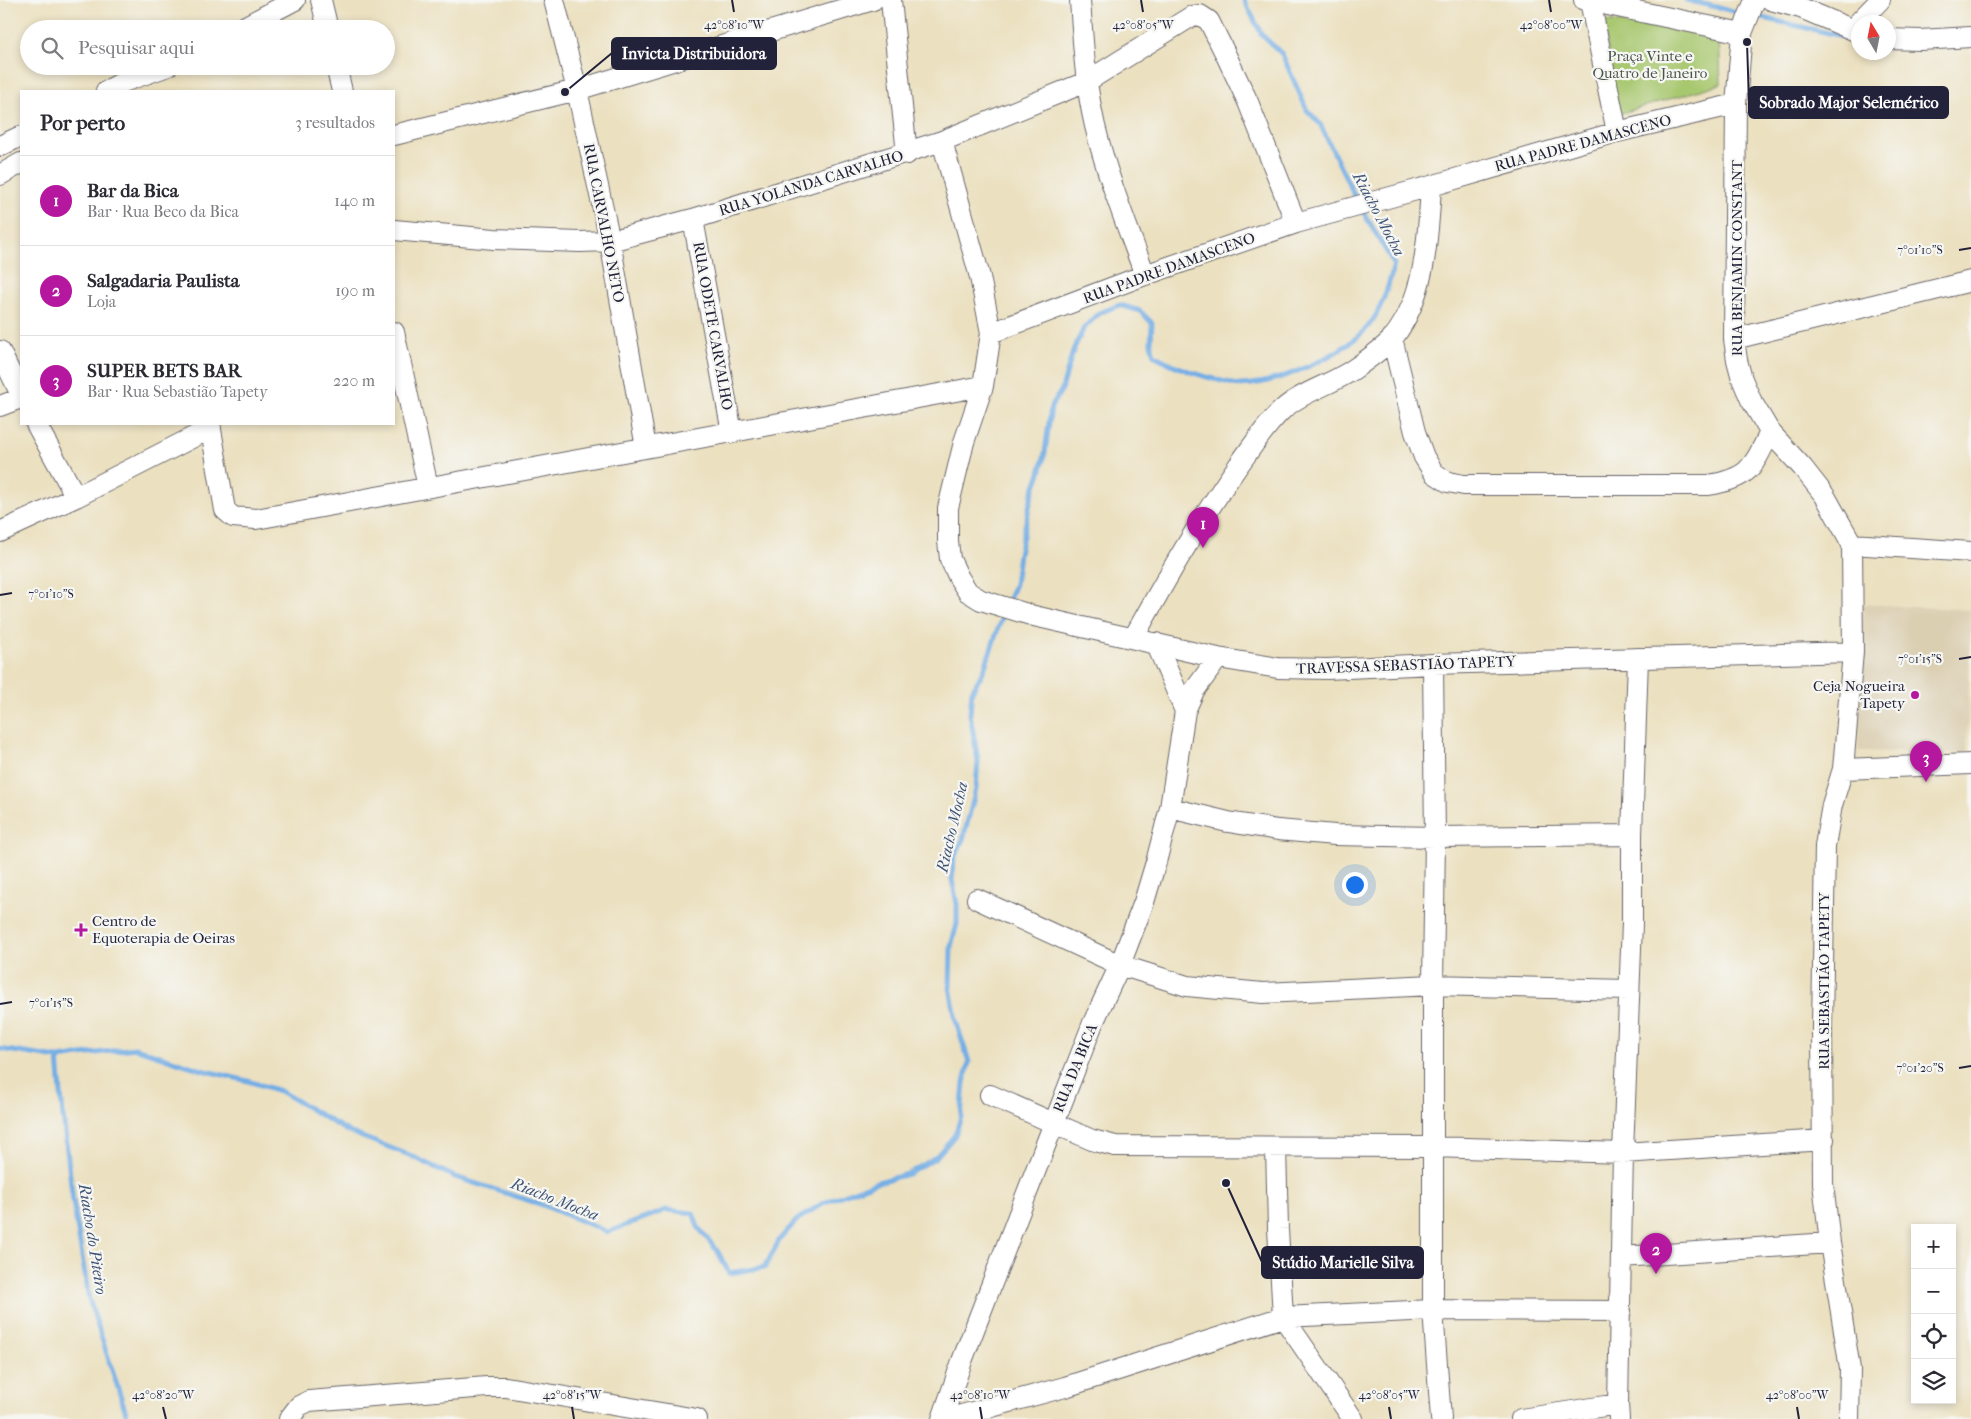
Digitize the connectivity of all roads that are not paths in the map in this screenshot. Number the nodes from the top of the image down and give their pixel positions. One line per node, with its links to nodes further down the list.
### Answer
1 (296, 0): 12 (street)
2 (321, 0): 13 (street)
3 (554, 0): 24 (street, RUA CARVALHO NETO)
4 (873, 0): 24 (street)
5 (891, 0): 31 (street)
6 (1080, 0): 20 (street)
7 (1755, 0): 15 (street, RUA BENJAMIN CONSTANT)
8 (1771, 0): 14 (street)
9 (1880, 0): 11 (street)
10 (1587, 1): 15 (street); 26 (street)
11 (1867, 15)
12 (257, 20)
13 (326, 20)
14 (1851, 25)
15 (1744, 28): 25 (street, RUA BENJAMIN CONSTANT)
16 (1971, 37): 17 (street)
17 (1896, 39)
18 (153, 75): 21 (street)
19 (338, 75): 23 (street)
20 (1086, 82): 29 (street, RUA YOLANDA CARVALHO); 36 (street, RUA YOLANDA CARVALHO); 39 (street)
21 (130, 88): 22 (street)
22 (114, 90)
23 (342, 90)
24 (577, 90): 27 (street); 38 (street, RUA CARVALHO NETO)
25 (1736, 104): 26 (street, RUA PADRE DAMASCENO); 44 (street, RUA BENJAMIN CONSTANT)
26 (1617, 132): 34 (street, RUA PADRE DAMASCENO)
27 (395, 135)
28 (20, 136): 30 (street)
29 (942, 141): 31 (street, RUA YOLANDA CARVALHO); 41 (street)
30 (0, 146)
31 (907, 154): 35 (street, RUA YOLANDA CARVALHO)
32 (20, 164): 33 (street)
33 (0, 175)
34 (1431, 186): 36 (street, RUA PADRE DAMASCENO); 43 (street)
35 (693, 219): 38 (street, RUA YOLANDA CARVALHO); 53 (street, RUA ODETE CARVALHO)
36 (1296, 223): 39 (street, RUA PADRE DAMASCENO)
37 (395, 230): 38 (street, RUA YOLANDA CARVALHO)
38 (610, 241): 54 (street, RUA CARVALHO NETO)
39 (1145, 275): 41 (street, RUA PADRE DAMASCENO)
40 (1971, 281): 44 (street)
41 (991, 334): 46 (street)
42 (395, 337): 55 (street)
43 (1392, 338): 52 (street); 60 (street)
44 (1734, 339): 52 (street, RUA BENJAMIN CONSTANT)
45 (0, 351): 47 (street)
46 (983, 386): 53 (street); 60 (street, TRAVESSA SEBASTIÃO TAPETY)
47 (20, 395)
48 (20, 397): 49 (street)
49 (0, 406)
50 (37, 425): 56 (street)
51 (210, 426): 55 (street); 56 (street)
52 (1770, 432): 58 (street, RUA BENJAMIN CONSTANT)
53 (732, 433): 54 (street)
54 (646, 448): 55 (street)
55 (428, 488)
56 (76, 497): 57 (street)
57 (0, 532)
58 (1852, 544): 59 (street); 62 (street, RUA SEBASTIÃO TAPETY)
59 (1971, 552)
60 (1134, 637): 61 (street, TRAVESSA SEBASTIÃO TAPETY)
61 (1156, 643): 63 (street, TRAVESSA SEBASTIÃO TAPETY); 66 (street)
62 (1853, 652): 64 (street, TRAVESSA SEBASTIÃO TAPETY); 68 (street, RUA SEBASTIÃO TAPETY)
63 (1218, 658): 65 (street, TRAVESSA SEBASTIÃO TAPETY); 66 (street, RUA DA BICA)
64 (1638, 658): 65 (street, TRAVESSA SEBASTIÃO TAPETY); 70 (street)
65 (1433, 664): 71 (street)
66 (1186, 711): 69 (street, RUA DA BICA)
67 (1971, 764): 68 (street)
68 (1843, 769): 78 (street, RUA SEBASTIÃO TAPETY)
69 (1170, 808): 71 (street); 73 (street, RUA DA BICA)
70 (1632, 835): 71 (street); 75 (street)
71 (1435, 837): 74 (street)
72 (977, 899): 73 (street)
73 (1120, 965): 74 (street); 77 (street, RUA DA BICA)
74 (1433, 985): 75 (street); 80 (street)
75 (1628, 990): 81 (street)
76 (990, 1095): 77 (street)
77 (1054, 1123): 79 (street); 90 (street, RUA DA BICA)
78 (1824, 1140): 81 (street); 82 (street, RUA SEBASTIÃO TAPETY)
79 (1276, 1147): 80 (street); 86 (street)
80 (1433, 1148): 81 (street); 84 (street)
81 (1623, 1153): 83 (street)
82 (1830, 1243): 83 (street); 95 (street, RUA SEBASTIÃO TAPETY)
83 (1621, 1257): 85 (street)
84 (1433, 1310): 85 (street); 86 (street); 93 (street)
85 (1621, 1311): 87 (street)
86 (1283, 1317): 91 (street); 92 (street)
87 (1619, 1412): 94 (street)
88 (289, 1419): 89 (street)
89 (697, 1419)
90 (942, 1419)
91 (947, 1419)
92 (1354, 1419)
93 (1441, 1419)
94 (1521, 1419)
95 (1849, 1419)

